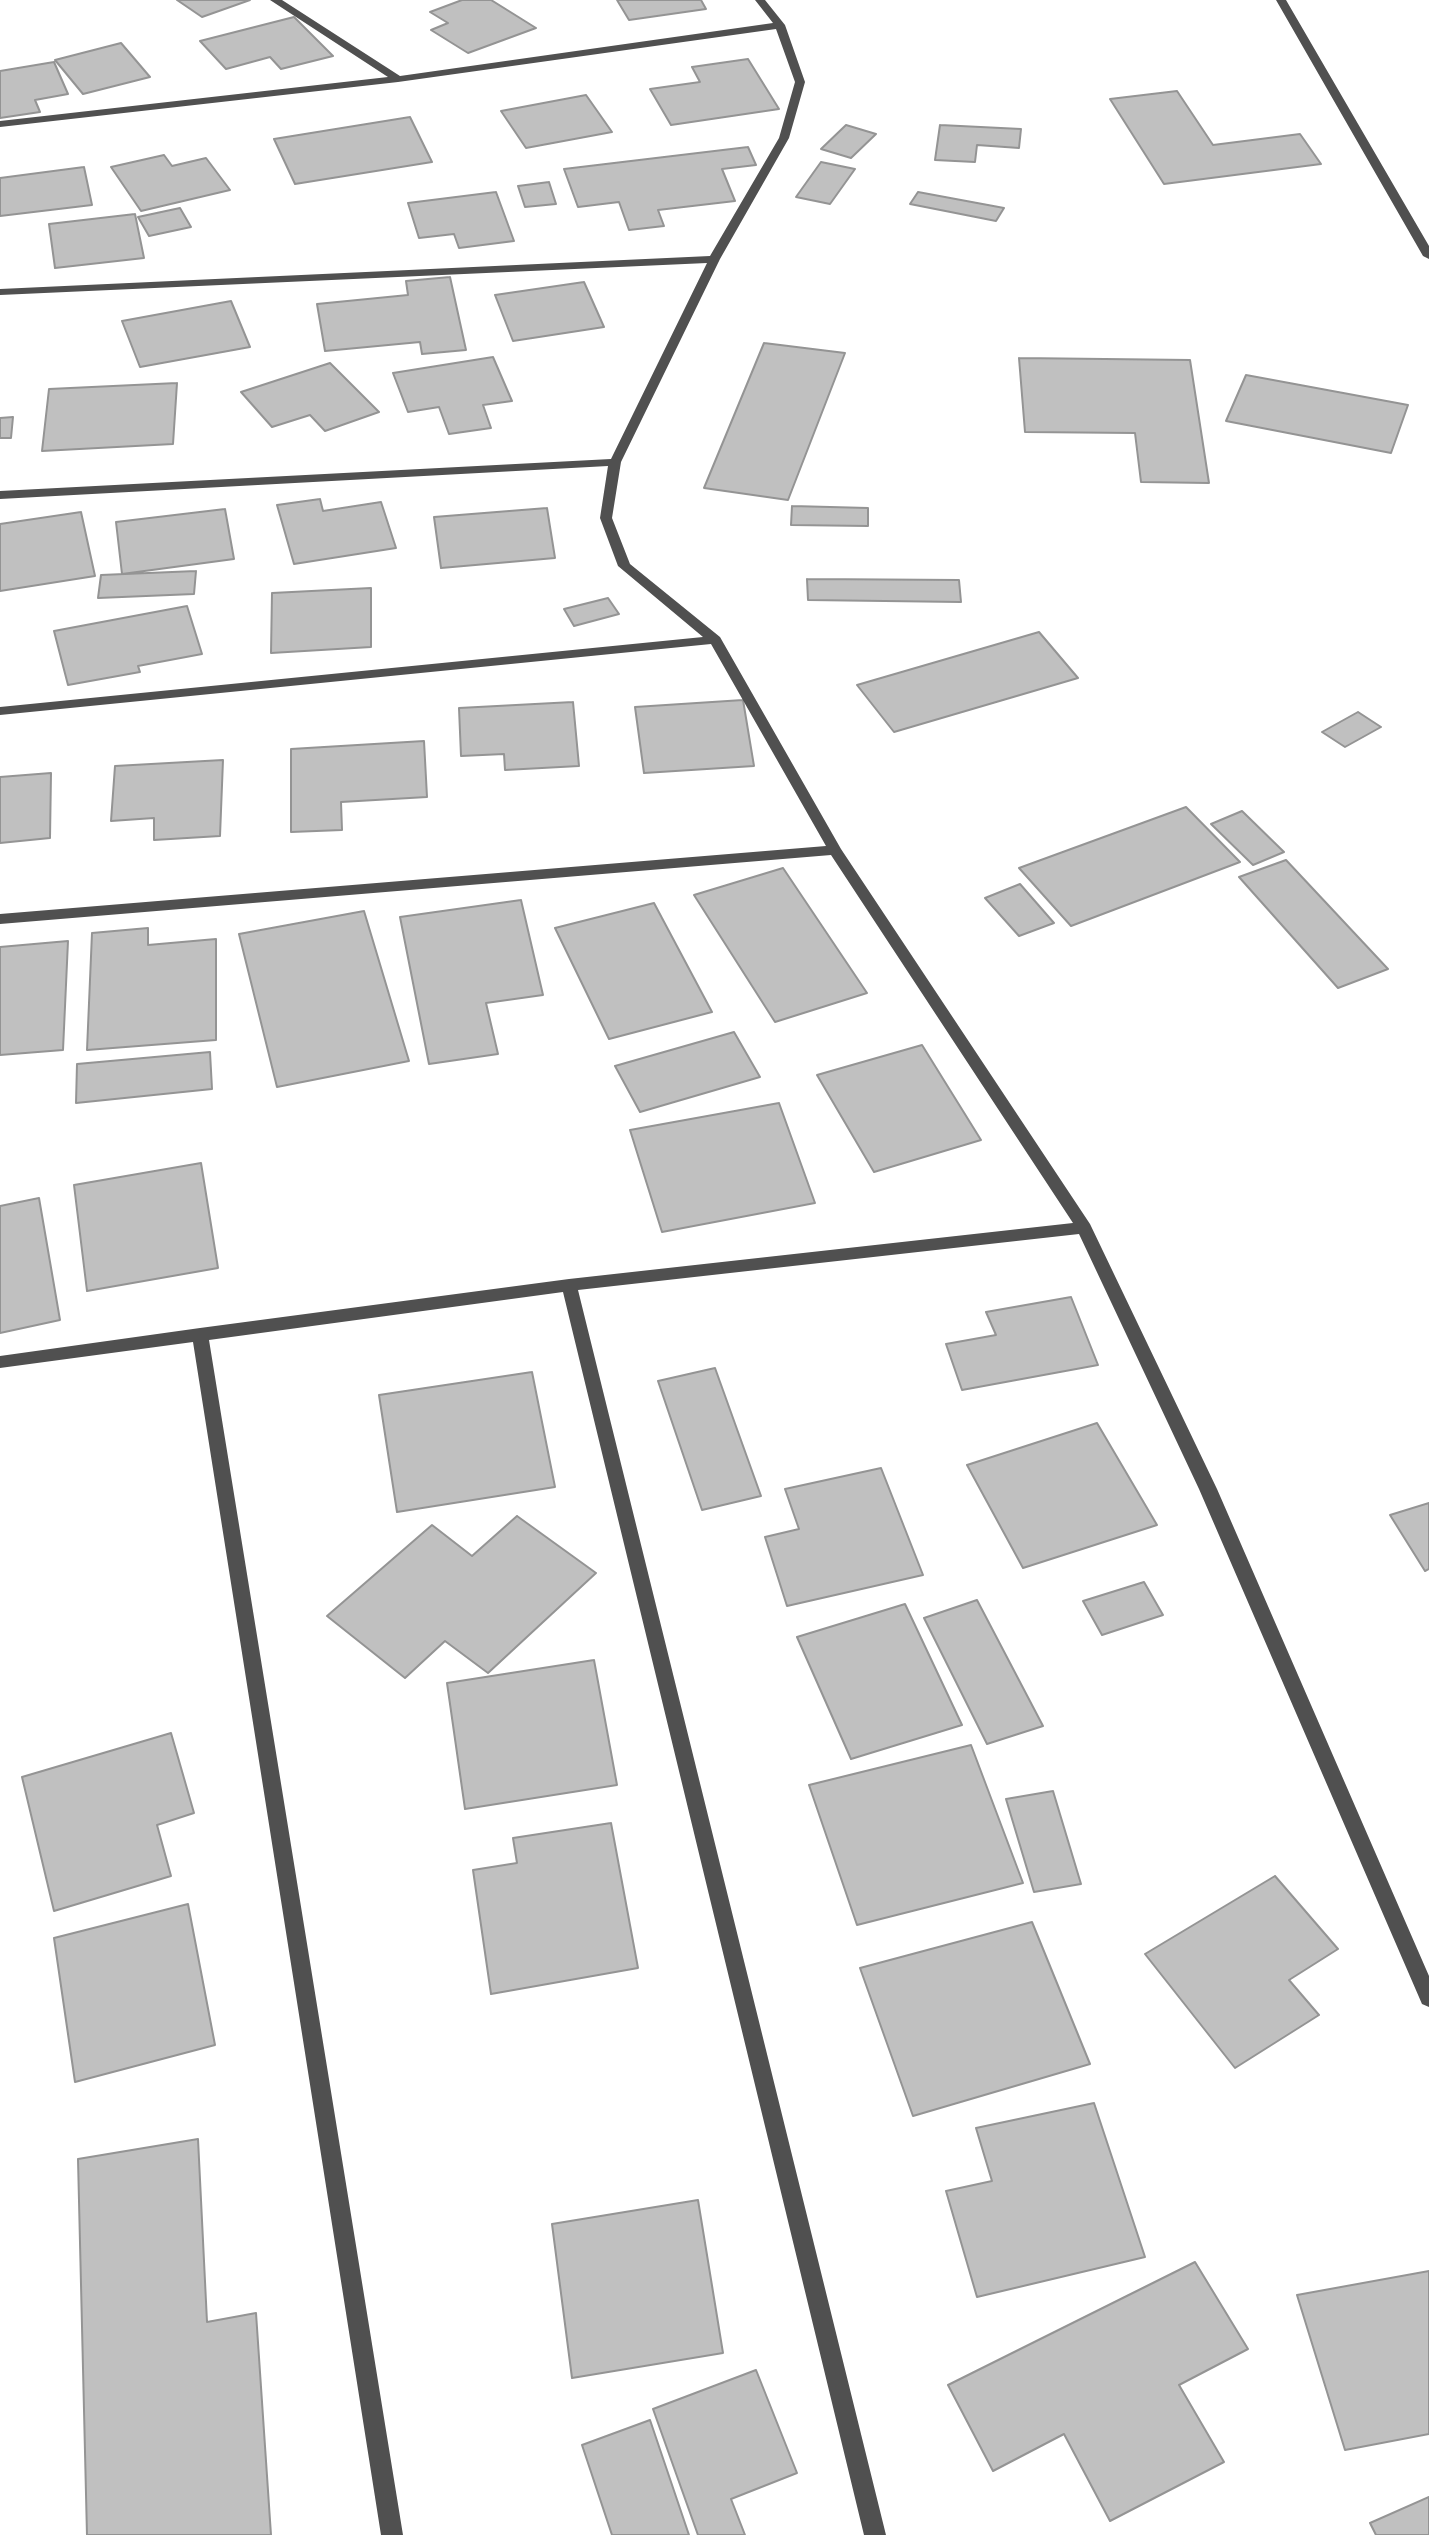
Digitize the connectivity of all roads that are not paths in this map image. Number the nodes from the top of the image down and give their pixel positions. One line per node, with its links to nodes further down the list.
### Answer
1 (275, 0): 5 (street)
2 (760, 0): 4 (street)
3 (1281, 0): 7 (street)
4 (780, 25): 5 (street); 8 (street)
5 (398, 79): 6 (street)
6 (0, 124)
7 (1429, 256)
8 (714, 259): 9 (street); 10 (street)
9 (0, 292)
10 (615, 462): 11 (street); 12 (street)
11 (0, 495)
12 (715, 640): 13 (street); 14 (street)
13 (0, 711)
14 (835, 850): 15 (street); 16 (street)
15 (0, 919)
16 (1084, 1228): 17 (street); 20 (street)
17 (569, 1285): 18 (street); 22 (street)
18 (200, 1334): 19 (street); 21 (street)
19 (0, 1362)
20 (1429, 1998)
21 (392, 2535)
22 (875, 2535)

